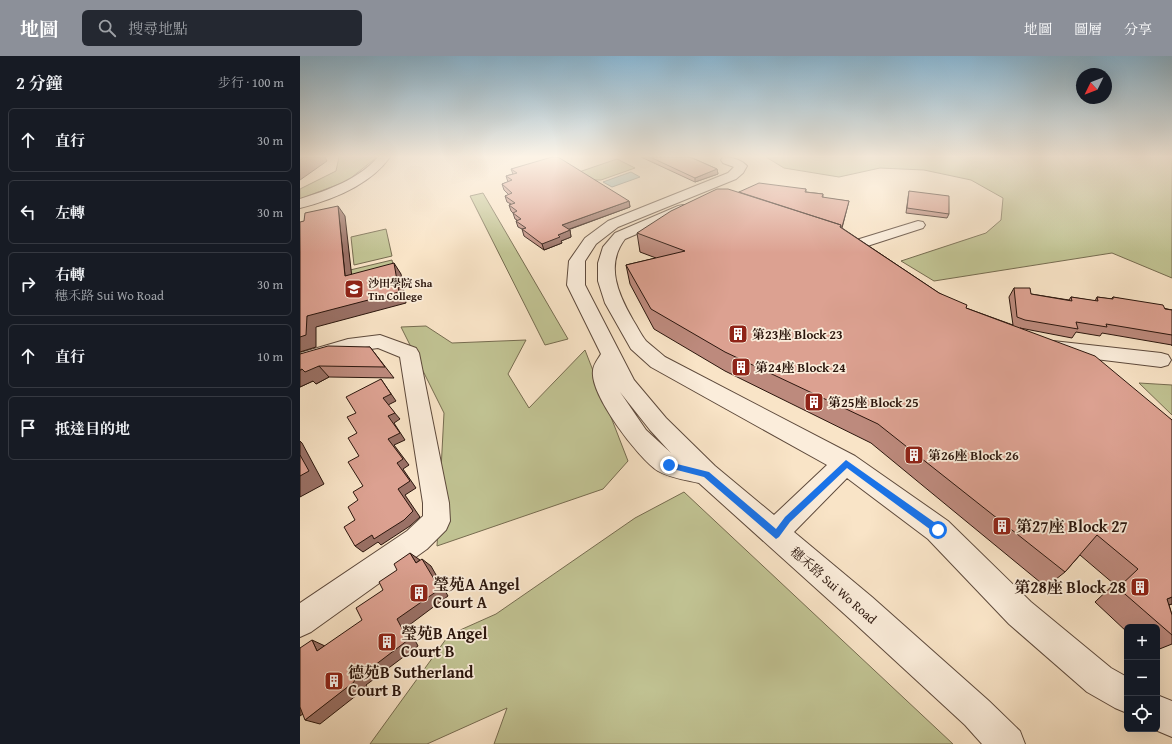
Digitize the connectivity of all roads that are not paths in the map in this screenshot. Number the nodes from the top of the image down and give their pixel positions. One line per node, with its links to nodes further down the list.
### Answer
1 (338, 189): 4 (street)
2 (700, 189): 13 (street, 穗禾路 Sui Wo Road)
3 (722, 201): 12 (street)
4 (300, 204)
5 (918, 225): 7 (street)
6 (837, 237): 7 (street)
7 (858, 244): 8 (street)
8 (877, 258)
9 (1036, 344): 11 (street)
10 (300, 360): 14 (street)
11 (1161, 360)
12 (846, 463): 13 (street); 15 (street)
13 (776, 535): 18 (street, 穗禾路 Sui Wo Road)
14 (300, 621)
15 (1124, 694)
16 (1160, 714): 17 (street)
17 (1172, 719)
18 (1007, 744)

